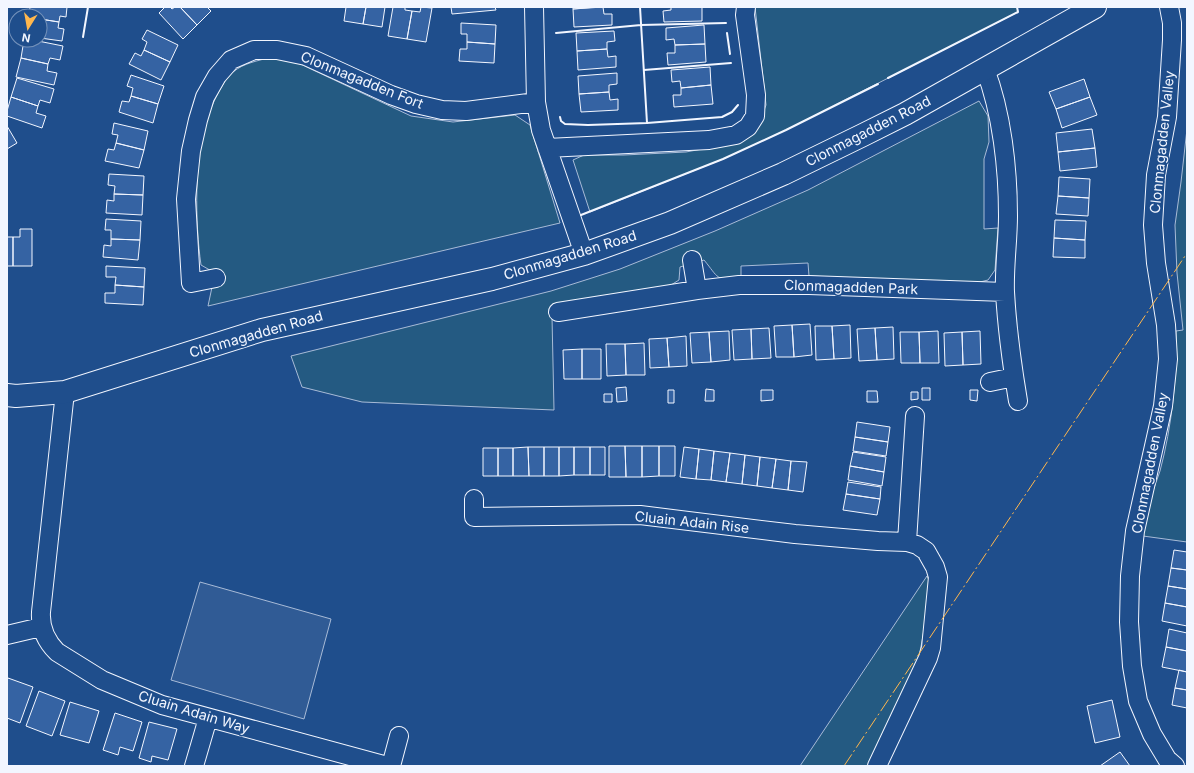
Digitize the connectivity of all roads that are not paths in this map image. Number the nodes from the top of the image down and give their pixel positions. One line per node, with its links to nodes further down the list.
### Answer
1 (534, 7): 6 (street)
2 (746, 7): 7 (street)
3 (1094, 7): 5 (street, Clonmagadden Road)
4 (1169, 7): 30 (street, Clonmagadden Valley)
5 (985, 69): 8 (street, Clonmagadden Road); 12 (street)
6 (536, 102): 7 (street); 10 (street, Clonmagadden Fort)
7 (547, 148): 8 (street)
8 (584, 254): 16 (street, Clonmagadden Road)
9 (692, 260): 11 (street)
10 (216, 278)
11 (697, 290): 12 (street, Clonmagadden Park); 13 (street, Clonmagadden Park)
12 (1005, 292): 14 (street)
13 (558, 312)
14 (1014, 377): 15 (street); 18 (street)
15 (990, 382)
16 (65, 392): 17 (street, Clonmagadden Road); 22 (street, Cluain Adain Way)
17 (7, 395)
18 (1018, 401)
19 (915, 416): 21 (street)
20 (474, 499): 21 (street, Cluain Adain Rise)
21 (907, 542): 29 (street, Cluain Adain Rise)
22 (41, 627): 23 (street); 24 (street, Cluain Adain Way)
23 (7, 635)
24 (208, 718): 26 (street); 27 (street, Cluain Adain Way)
25 (399, 736): 28 (street)
26 (194, 766)
27 (387, 766)
28 (391, 766)
29 (877, 766)
30 (1175, 766)

